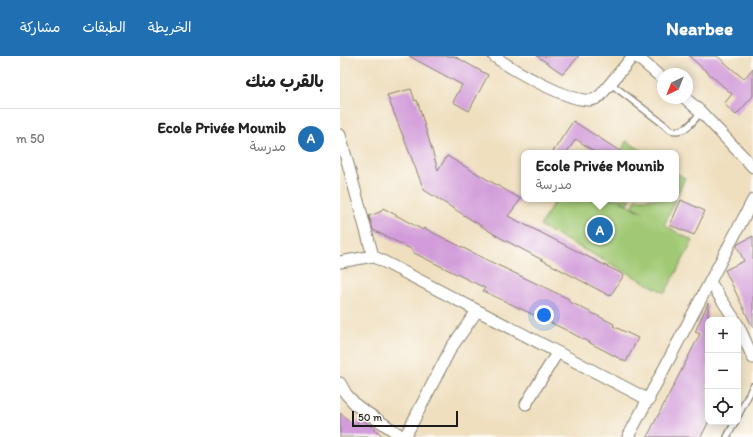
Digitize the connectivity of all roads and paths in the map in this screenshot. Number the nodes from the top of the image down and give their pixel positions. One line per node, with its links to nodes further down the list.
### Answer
1 (494, 56): 4 (street)
2 (634, 56): 3 (street); 4 (street)
3 (657, 74)
4 (610, 83): 6 (lane)
5 (692, 104): 6 (street)
6 (701, 112): 8 (street)
7 (340, 135): 10 (street)
8 (753, 167)
9 (753, 200): 12 (street)
10 (373, 256): 11 (street); 13 (street)
11 (340, 262)
12 (710, 282): 14 (street); 20 (street)
13 (477, 311): 16 (street); 24 (street)
14 (733, 317)
15 (741, 332): 17 (street)
16 (558, 353): 20 (street); 21 (street)
17 (753, 358)
18 (340, 383): 24 (street)
19 (753, 386): 22 (lane)
20 (649, 400): 25 (street)
21 (526, 404)
22 (741, 410)
23 (733, 425): 26 (lane)
24 (404, 437)
25 (628, 437)
26 (727, 437)

